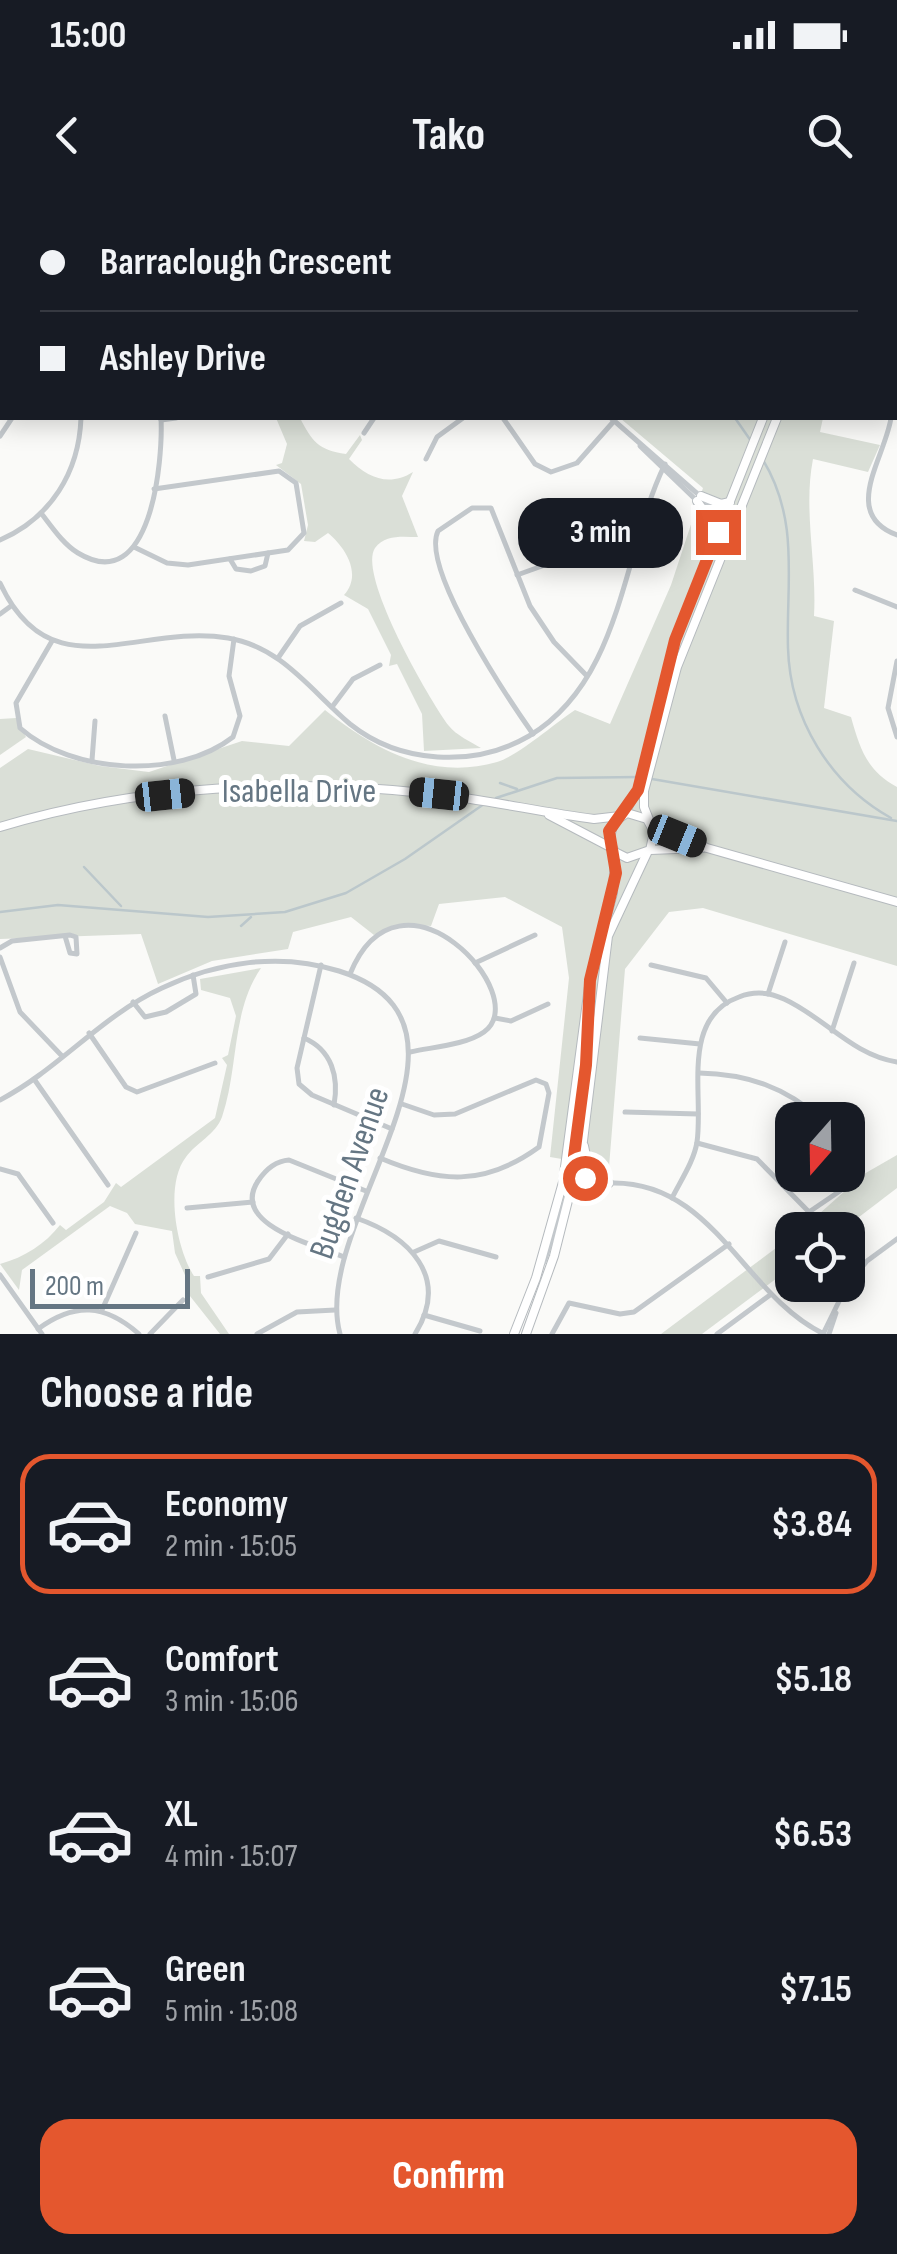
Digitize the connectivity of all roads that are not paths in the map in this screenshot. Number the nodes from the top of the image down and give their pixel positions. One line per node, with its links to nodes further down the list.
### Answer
1 (80, 420): 18 (street)
2 (161, 420): 14 (street)
3 (373, 420): 11 (street)
4 (461, 420): 12 (street)
5 (504, 420): 6 (street)
6 (611, 420)
7 (613, 420): 13 (street)
8 (775, 420): 17 (main road)
9 (890, 420): 20 (street)
10 (762, 422): 16 (main road)
11 (364, 433)
12 (426, 459)
13 (664, 467): 15 (street); 40 (street)
14 (154, 489): 22 (street); 23 (street)
15 (699, 498): 16 (main road); 19 (street); 24 (main road)
16 (731, 501): 19 (main road)
17 (744, 504): 19 (street); 27 (main road)
18 (41, 513): 21 (street); 22 (street)
19 (724, 520): 24 (main road); 27 (street)
20 (897, 535)
21 (0, 540)
22 (134, 546): 25 (street)
23 (268, 553): 25 (street); 25 (street)
24 (708, 557): 48 (main road)
25 (230, 558)
26 (556, 561): 28 (street)
27 (716, 570): 48 (main road)
28 (516, 575): 40 (street); 44 (street)
29 (0, 583): 32 (street)
30 (856, 590): 33 (street)
31 (340, 603): 37 (street)
32 (11, 606): 34 (street); 36 (street)
33 (897, 607)
34 (0, 614)
35 (234, 639): 36 (street); 37 (street); 47 (street)
36 (52, 641): 46 (street)
37 (278, 658): 41 (street)
38 (897, 661): 45 (street)
39 (380, 665): 41 (street)
40 (588, 677): 44 (street)
41 (332, 707): 44 (street)
42 (165, 716): 47 (street)
43 (95, 721): 46 (street)
44 (532, 734)
45 (897, 736)
46 (92, 760): 47 (street)
47 (174, 760)
48 (650, 760): 49 (main road)
49 (641, 790): 51 (main road); 52 (main road)
50 (540, 811): 51 (main road, Isabella Drive); 53 (main road, Isabella Drive); 55 (main road, Isabella Drive)
51 (622, 815): 52 (main road); 55 (main road)
52 (652, 824): 54 (main road); 56 (main road)
53 (0, 827)
54 (707, 848): 56 (main road); 57 (main road)
55 (614, 850): 56 (main road); 79 (main road)
56 (649, 852): 93 (main road)
57 (897, 902)
58 (535, 934): 63 (street)
59 (65, 936): 61 (street)
60 (785, 942): 69 (street)
61 (0, 948)
62 (0, 957): 81 (street)
63 (475, 963): 68 (street); 73 (street)
64 (854, 963): 74 (street)
65 (321, 965): 67 (street, Bugden Avenue); 68 (street, Bugden Avenue); 76 (street)
66 (651, 965): 71 (street)
67 (194, 975): 70 (street, Bugden Avenue); 70 (street)
68 (350, 975): 80 (street, Bugden Avenue)
69 (768, 994): 71 (street); 74 (street)
70 (133, 1002): 75 (street, Bugden Avenue)
71 (727, 1003): 78 (street)
72 (548, 1004): 73 (street)
73 (495, 1018): 80 (street)
74 (832, 1031): 82 (street)
75 (89, 1033): 81 (street, Bugden Avenue); 83 (street)
76 (304, 1038): 89 (street); 89 (street)
77 (640, 1038): 78 (street)
78 (700, 1044): 84 (street)
79 (584, 1046): 97 (street); 119 (main road)
80 (410, 1052): 88 (street, Bugden Avenue)
81 (62, 1056): 85 (street, Bugden Avenue)
82 (897, 1062)
83 (214, 1063)
84 (698, 1073): 87 (street); 91 (street)
85 (34, 1078): 86 (street, Bugden Avenue); 100 (street)
86 (0, 1100)
87 (795, 1102)
88 (402, 1104): 92 (street, Bugden Avenue); 95 (street)
89 (334, 1105): 92 (street)
90 (625, 1112): 91 (street)
91 (698, 1114): 94 (street)
92 (392, 1129): 95 (street, Bugden Avenue)
93 (583, 1141): 97 (main road); 99 (main road)
94 (696, 1143): 98 (street); 104 (street)
95 (380, 1158): 101 (street, Bugden Avenue)
96 (0, 1169): 109 (street)
97 (576, 1174): 99 (street); 106 (main road); 119 (street)
98 (775, 1177)
99 (609, 1180): 104 (street); 106 (main road)
100 (108, 1185)
101 (366, 1191): 105 (street); 108 (street, Bugden Avenue)
102 (789, 1192): 103 (street)
103 (838, 1192)
104 (672, 1198): 113 (street)
105 (252, 1202): 107 (street); 111 (street)
106 (569, 1202): 135 (main road)
107 (187, 1208)
108 (356, 1218): 114 (street); 115 (street, Bugden Avenue)
109 (53, 1223)
110 (136, 1233): 124 (street)
111 (288, 1234): 115 (street); 118 (street)
112 (897, 1238): 117 (street)
113 (729, 1244): 121 (street); 136 (street)
114 (414, 1252): 116 (street); 126 (street)
115 (344, 1257): 125 (street, Bugden Avenue)
116 (496, 1258)
117 (865, 1262)
118 (208, 1277)
119 (536, 1278): 134 (main road)
120 (4, 1281): 127 (street)
121 (770, 1295): 137 (street); 138 (street)
122 (183, 1300): 130 (street)
123 (839, 1302): 138 (street)
124 (102, 1310): 127 (street); 129 (street)
125 (335, 1310): 131 (street); 132 (street, Bugden Avenue)
126 (424, 1315): 128 (street); 133 (street)
127 (40, 1331)
128 (480, 1331)
129 (139, 1334)
130 (150, 1334)
131 (257, 1334)
132 (340, 1334)
133 (415, 1334)
134 (514, 1334)
135 (526, 1334)
136 (552, 1334)
137 (717, 1334)
138 (825, 1334)

